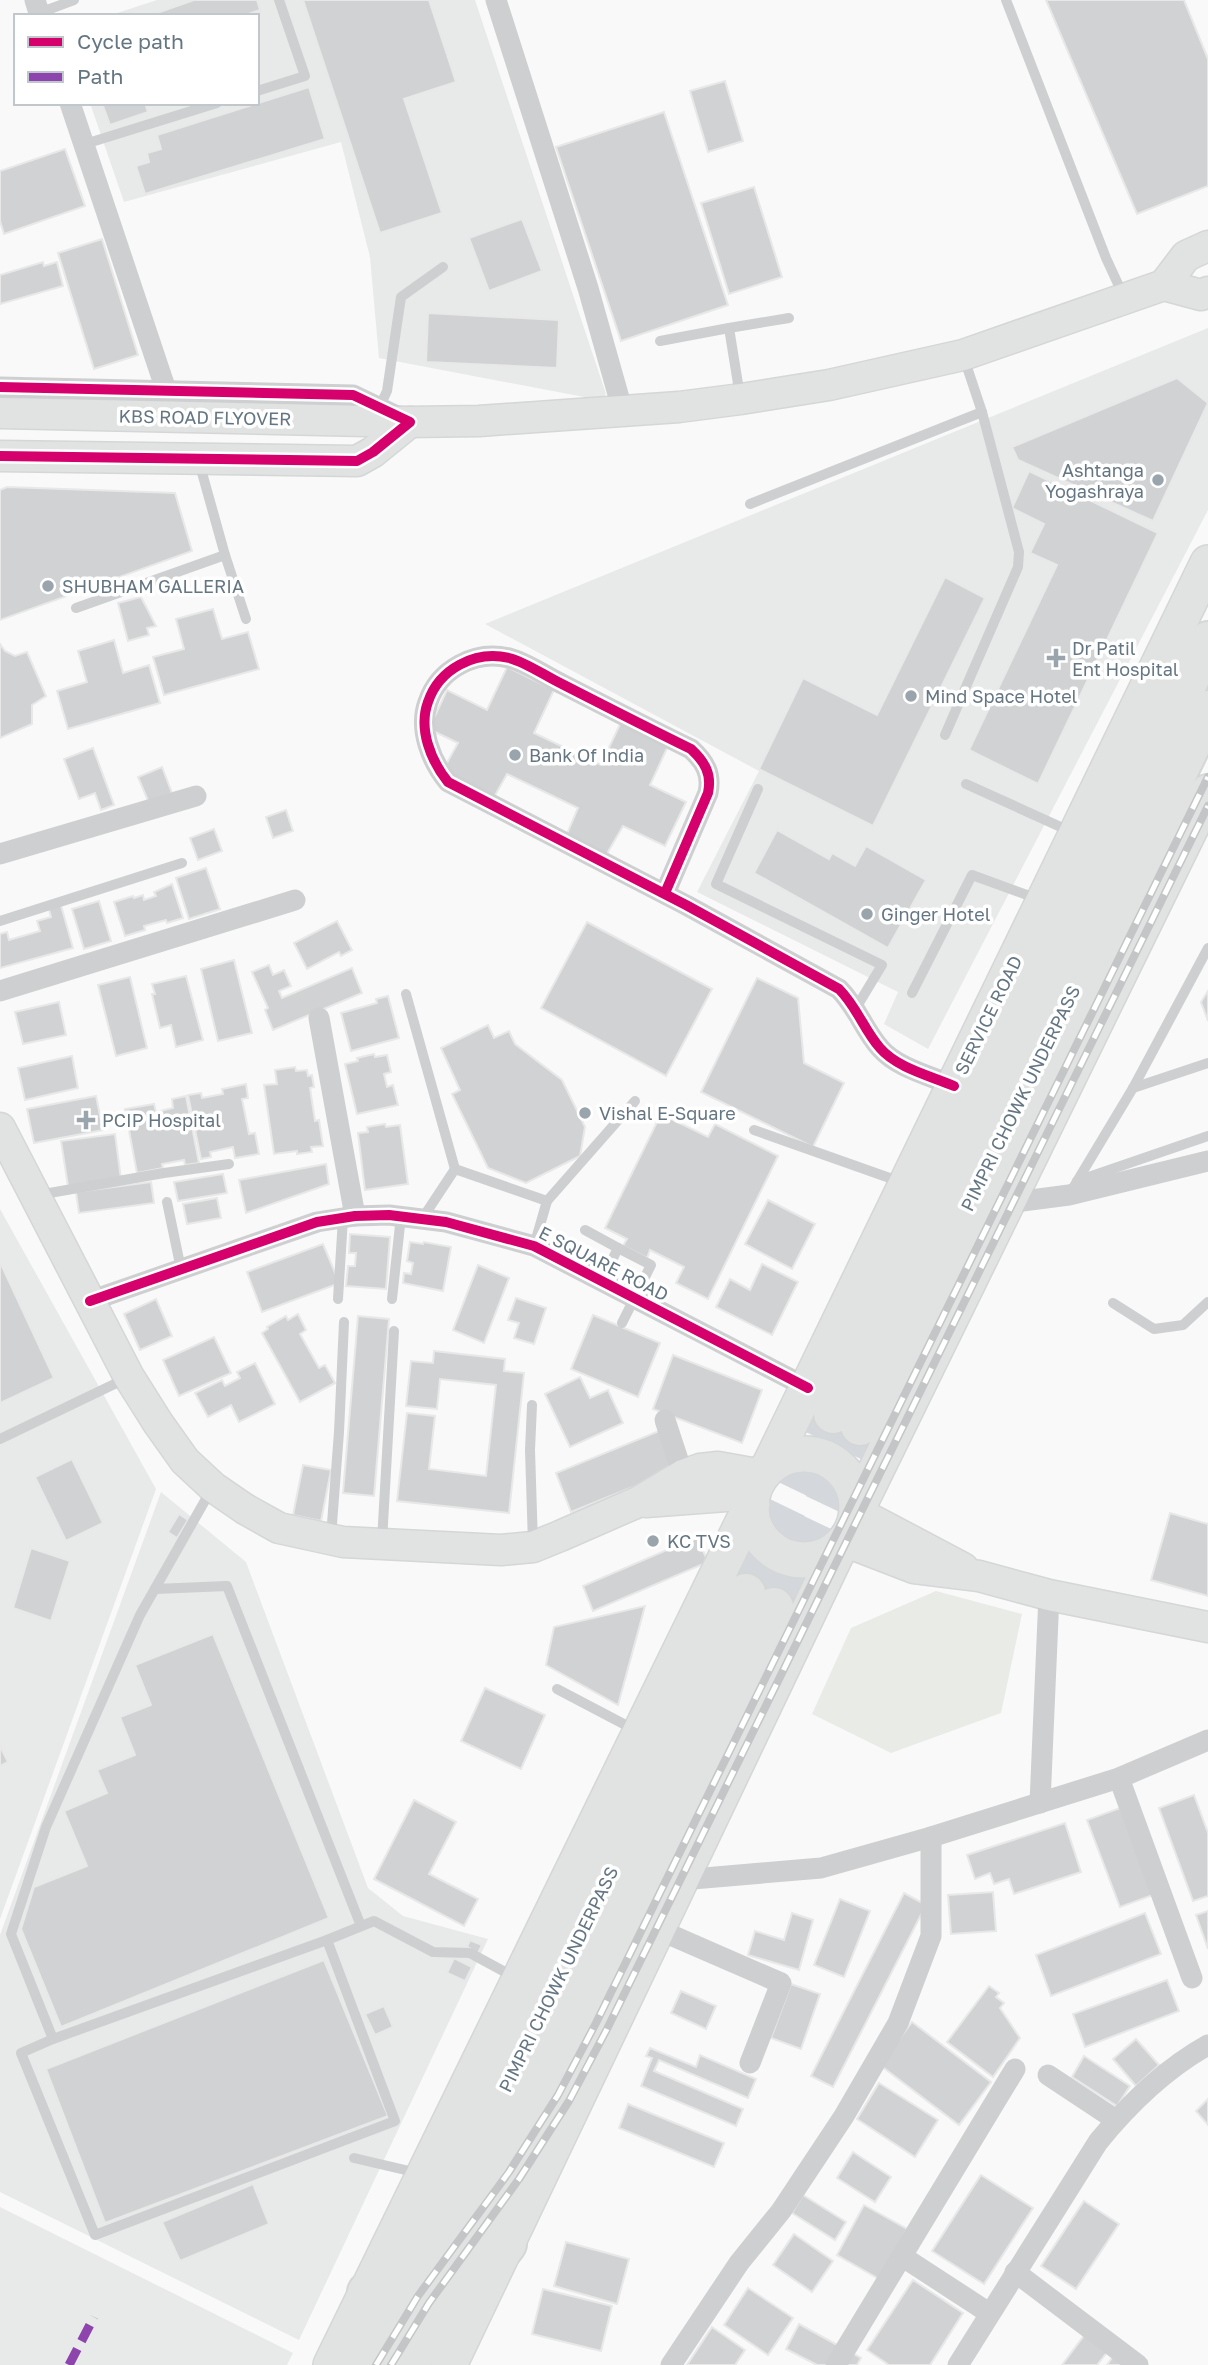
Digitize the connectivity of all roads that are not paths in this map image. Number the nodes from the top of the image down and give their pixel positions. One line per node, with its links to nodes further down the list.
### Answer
1 (74, 0): 5 (lane)
2 (279, 0): 6 (lane)
3 (496, 0): 23 (street)
4 (1006, 0): 14 (lane)
5 (38, 9)
6 (259, 90)
7 (71, 105): 9 (street)
8 (195, 106): 9 (lane)
9 (85, 144): 20 (street)
10 (1208, 247): 12 (main road)
11 (443, 267): 22 (lane)
12 (1164, 285): 13 (main road); 14 (main road, KBS ROAD FLYOVER)
13 (1208, 292)
14 (1126, 300): 18 (main road, KBS ROAD FLYOVER)
15 (789, 318): 16 (lane)
16 (729, 328): 17 (lane); 21 (lane)
17 (660, 341)
18 (963, 355): 21 (main road, KBS ROAD FLYOVER); 24 (lane)
19 (0, 387): 20 (street)
20 (166, 390): 22 (street)
21 (741, 399): 23 (main road, KBS ROAD FLYOVER)
22 (380, 406): 26 (street)
23 (623, 412): 26 (main road, KBS ROAD FLYOVER)
24 (982, 412): 29 (lane); 36 (lane)
25 (0, 413): 26 (main road, KBS ROAD FLYOVER)
26 (410, 422): 28 (main road)
27 (0, 456): 28 (main road)
28 (198, 459): 30 (lane)
29 (750, 504)
30 (225, 555): 32 (lane); 33 (lane)
31 (1208, 563): 41 (main road, SERVICE ROAD)
32 (76, 608)
33 (246, 619)
34 (1208, 641): 37 (highway)
35 (1208, 710): 37 (highway)
36 (945, 734)
37 (1180, 773): 71 (main road); 90 (highway, PIMPRI CHOWK UNDERPASS)
38 (966, 784): 41 (lane)
39 (758, 789): 54 (lane)
40 (196, 796): 42 (street)
41 (1076, 834): 48 (main road, SERVICE ROAD)
42 (0, 854)
43 (182, 863): 49 (lane)
44 (978, 863): 45 (lane)
45 (972, 875): 48 (lane); 52 (lane)
46 (665, 894): 46 (street); 54 (street)
47 (295, 900): 51 (street)
48 (1044, 902): 57 (main road, SERVICE ROAD)
49 (0, 921)
50 (1208, 948): 58 (lane)
51 (0, 991)
52 (912, 993)
53 (406, 994): 65 (lane)
54 (856, 1008): 57 (street)
55 (319, 1018): 72 (street)
56 (1208, 1063): 58 (lane)
57 (954, 1086): 66 (main road, SERVICE ROAD)
58 (1133, 1088): 67 (lane)
59 (635, 1101): 69 (lane)
60 (0, 1128): 68 (main road)
61 (754, 1130): 66 (lane)
62 (1208, 1136): 67 (lane)
63 (1208, 1161): 67 (street)
64 (229, 1164): 68 (lane)
65 (455, 1169): 69 (lane); 73 (lane)
66 (907, 1184): 90 (main road, SERVICE ROAD)
67 (1073, 1188): 71 (street)
68 (35, 1195): 82 (main road)
69 (547, 1201): 75 (lane)
70 (167, 1202): 77 (lane)
71 (1007, 1203): 97 (main road)
72 (349, 1217): 73 (street, E SQUARE ROAD); 77 (street, E SQUARE ROAD); 80 (lane)
73 (412, 1217): 75 (street, E SQUARE ROAD); 81 (lane)
74 (585, 1230): 76 (lane)
75 (534, 1246): 78 (street, E SQUARE ROAD)
76 (618, 1248): 78 (lane); 79 (lane)
77 (181, 1269): 82 (street, E SQUARE ROAD)
78 (602, 1281): 79 (street, E SQUARE ROAD)
79 (634, 1297): 86 (lane); 90 (street, E SQUARE ROAD)
80 (338, 1299)
81 (392, 1299)
82 (90, 1301): 88 (main road)
83 (1208, 1302): 84 (lane)
84 (1113, 1303)
85 (344, 1322): 98 (lane)
86 (622, 1323)
87 (394, 1331): 99 (lane)
88 (129, 1377): 92 (lane); 95 (main road)
89 (532, 1405): 100 (lane)
90 (833, 1409): 94 (main road, SERVICE ROAD)
91 (665, 1420): 93 (street)
92 (0, 1439)
93 (682, 1475): 94 (main road); 96 (main road)
94 (759, 1485): 96 (main road); 97 (main road); 97 (main road); 105 (main road, SERVICE ROAD)
95 (212, 1487): 98 (main road); 101 (lane)
96 (638, 1502): 100 (main road)
97 (850, 1527): 102 (main road); 110 (main road)
98 (331, 1540): 99 (main road)
99 (382, 1544): 100 (main road)
100 (533, 1547)
101 (155, 1590): 111 (lane); 116 (lane)
102 (1049, 1595): 103 (main road); 108 (street)
103 (1208, 1628)
104 (557, 1689): 105 (lane)
105 (640, 1732): 115 (main road, SERVICE ROAD)
106 (1208, 1740): 107 (street)
107 (1119, 1778): 108 (street); 114 (street)
108 (1040, 1803): 109 (street)
109 (931, 1837): 110 (street); 134 (street)
110 (681, 1880): 112 (main road)
111 (361, 1926): 113 (lane); 115 (lane)
112 (657, 1929): 118 (street); 124 (main road)
113 (327, 1940): 116 (lane); 116 (lane)
114 (1192, 1978)
115 (519, 1980): 123 (main road, SERVICE ROAD)
116 (53, 2039)
117 (1208, 2045): 121 (street)
118 (750, 2063)
119 (1015, 2068): 125 (street)
120 (1048, 2075): 121 (street)
121 (1116, 2120): 126 (street)
122 (354, 2158): 123 (lane)
123 (424, 2174): 127 (main road, SERVICE ROAD)
124 (507, 2244): 132 (highway); 133 (main road)
125 (902, 2257): 128 (street); 135 (street)
126 (1015, 2272): 128 (street); 137 (street)
127 (367, 2292): 129 (main road, SERVICE ROAD); 130 (highway)
128 (989, 2313): 136 (street)
129 (331, 2365)
130 (356, 2365)
131 (371, 2365): 132 (highway, PIMPRI CHOWK UNDERPASS)
132 (412, 2365)
133 (449, 2365)
134 (671, 2365)
135 (836, 2365)
136 (958, 2365)
137 (1138, 2365)

